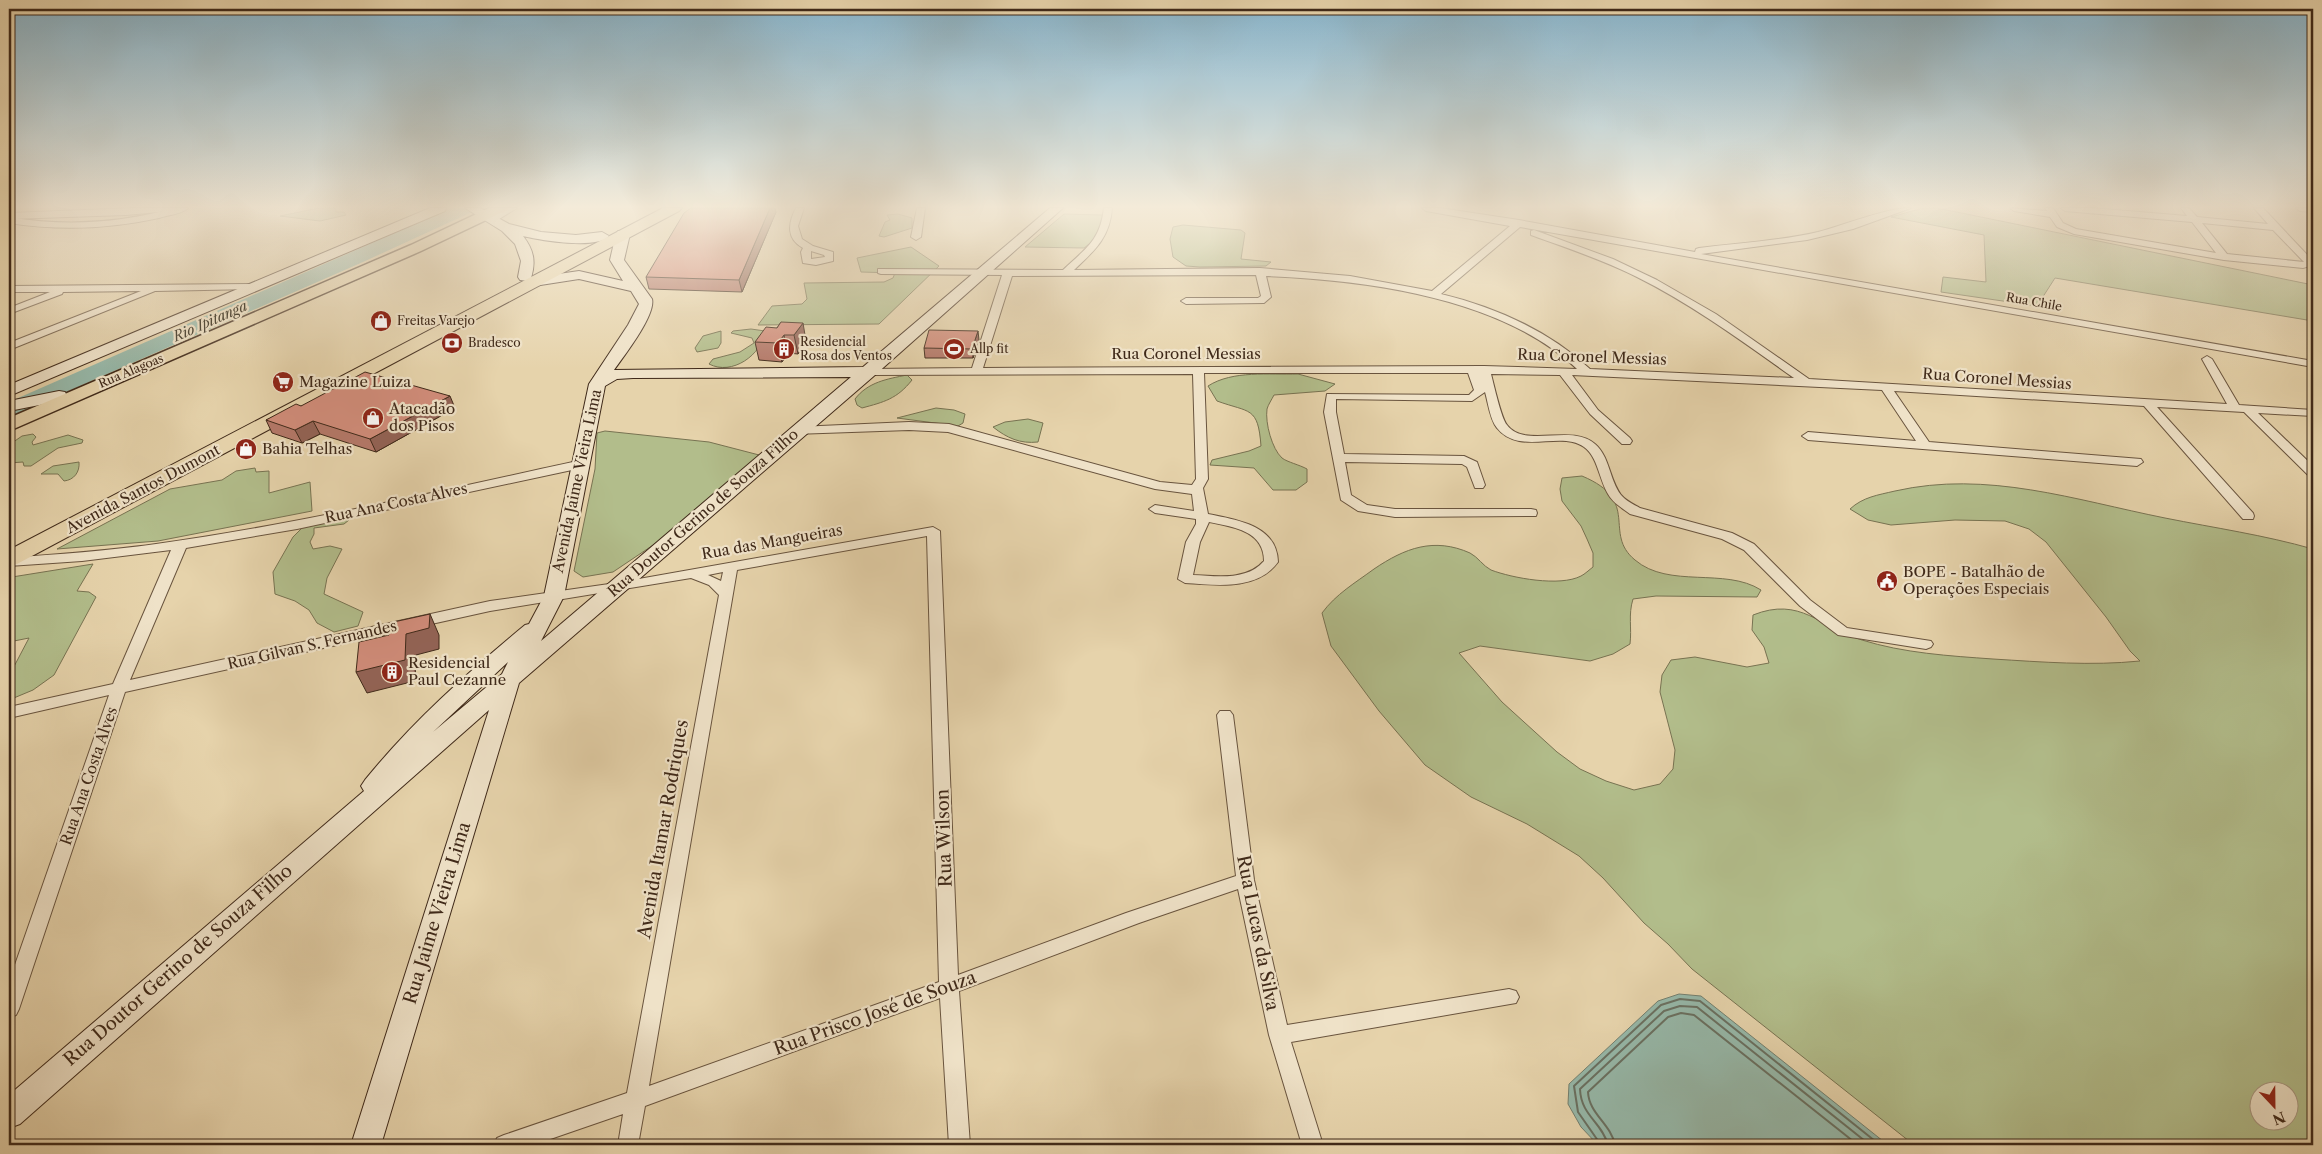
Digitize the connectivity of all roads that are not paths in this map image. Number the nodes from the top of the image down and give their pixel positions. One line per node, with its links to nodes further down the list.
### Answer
1 (310, 262): 23 (main road)
2 (384, 262): 46 (main road, Rua Alagoas)
3 (526, 262): 19 (main road)
4 (535, 262): 19 (main road)
5 (551, 262): 19 (highway, Avenida Santos Dumont)
6 (556, 262): 19 (highway, Avenida Santos Dumont)
7 (613, 262): 22 (main road)
8 (618, 262): 26 (main road, Avenida Jaime Vieira Lima)
9 (995, 262): 17 (main road, Rua Doutor Gerino de Souza Filho)
10 (1076, 262): 21 (street)
11 (1474, 262): 28 (street)
12 (1611, 262): 42 (street)
13 (1733, 262): 34 (street, Rua Chile)
14 (2272, 262): 15 (street)
15 (2308, 262)
16 (881, 271): 17 (street)
17 (983, 272): 20 (street); 38 (main road, Rua Doutor Gerino de Souza Filho)
18 (1260, 272): 21 (street); 28 (street); 29 (street)
19 (529, 273): 22 (main road); 73 (highway, Avenida Santos Dumont); 74 (highway, Avenida Santos Dumont)
20 (1008, 273): 21 (street); 39 (street)
21 (1065, 273)
22 (580, 275): 26 (main road)
23 (249, 287): 25 (street); 45 (main road)
24 (68, 288): 25 (street); 27 (street); 30 (street)
25 (155, 288): 31 (street)
26 (635, 288): 32 (main road, Avenida Jaime Vieira Lima)
27 (9, 289)
28 (1436, 293): 40 (street)
29 (1186, 301)
30 (9, 311)
31 (9, 348)
32 (615, 354): 41 (main road); 43 (main road, Avenida Jaime Vieira Lima)
33 (2207, 359): 52 (street)
34 (2313, 364)
35 (1478, 369): 36 (street, Rua Coronel Messias); 37 (street, Rua Coronel Messias); 48 (street); 51 (street)
36 (1198, 371): 39 (street, Rua Coronel Messias); 66 (street)
37 (1563, 371): 40 (street, Rua Coronel Messias); 58 (street)
38 (868, 372): 39 (street, Rua Coronel Messias); 41 (main road); 56 (main road, Rua Doutor Gerino de Souza Filho)
39 (976, 372)
40 (1587, 372): 42 (street, Rua Coronel Messias)
41 (669, 373): 43 (main road)
42 (1805, 382): 44 (street, Rua Coronel Messias)
43 (596, 384): 62 (main road, Avenida Jaime Vieira Lima)
44 (1886, 388): 49 (street, Rua Coronel Messias); 59 (street)
45 (9, 391)
46 (83, 392): 47 (main road); 55 (main road, Rua Alagoas)
47 (59, 396): 50 (main road)
48 (1472, 398): 51 (street); 60 (street)
49 (2149, 405): 52 (street, Rua Coronel Messias); 69 (street)
50 (9, 406)
51 (1495, 406): 81 (street)
52 (2235, 410): 53 (street, Rua Coronel Messias)
53 (2248, 410): 54 (street, Rua Coronel Messias); 63 (street)
54 (2313, 413)
55 (9, 425)
56 (798, 431): 65 (street); 77 (main road, Rua Doutor Gerino de Souza Filho)
57 (1808, 436): 59 (street)
58 (1626, 441)
59 (1925, 445): 61 (street)
60 (1338, 458): 64 (street); 68 (street)
61 (2137, 462)
62 (582, 464): 72 (street, Rua Ana Costa Alves); 79 (main road, Avenida Jaime Vieira Lima)
63 (2313, 473)
64 (1479, 485)
65 (1159, 486): 66 (street)
66 (1197, 488): 70 (street)
67 (1154, 509): 70 (street)
68 (1531, 513)
69 (2248, 516)
70 (1202, 517): 70 (street)
71 (933, 530): 75 (street, Rua das Mangueiras); 88 (street, Rua Wilson)
72 (180, 545): 74 (street, Rua Ana Costa Alves); 83 (street, Rua Ana Costa Alves)
73 (9, 546)
74 (9, 561)
75 (731, 565): 76 (street, Rua das Mangueiras); 78 (street, Avenida Itamar Rodriques)
76 (690, 573): 77 (street, Rua das Mangueiras); 78 (street)
77 (616, 587): 79 (street, Rua Gilvan S. Fernandes); 82 (main road, Rua Doutor Gerino de Souza Filho)
78 (726, 594): 92 (street, Avenida Itamar Rodriques)
79 (554, 596): 80 (main road, Avenida Jaime Vieira Lima); 83 (street, Rua Gilvan S. Fernandes)
80 (539, 624): 82 (main road, Avenida Jaime Vieira Lima); 86 (main road, Rua Doutor Gerino de Souza Filho)
81 (1926, 644)
82 (509, 681): 86 (main road, Rua Doutor Gerino de Souza Filho); 94 (main road, Rua Jaime Vieira Lima)
83 (120, 688): 84 (street, Rua Gilvan S. Fernandes); 90 (street, Rua Ana Costa Alves)
84 (9, 712)
85 (1226, 716): 87 (street, Rua Lucas da Silva)
86 (349, 818): 93 (main road, Rua Doutor Gerino de Souza Filho)
87 (1245, 880): 88 (street, Rua Prisco José de Souza); 91 (street, Rua Lucas da Silva)
88 (948, 987): 92 (street, Rua Prisco José de Souza); 97 (street, Rua Wilson)
89 (1509, 997): 91 (street)
90 (9, 1009)
91 (1279, 1035): 98 (street, Rua Lucas da Silva)
92 (636, 1100): 95 (street, Rua Prisco José de Souza); 96 (street, Avenida Itamar Rodriques)
93 (9, 1114)
94 (366, 1145)
95 (504, 1145)
96 (628, 1145)
97 (960, 1145)
98 (1312, 1145)

